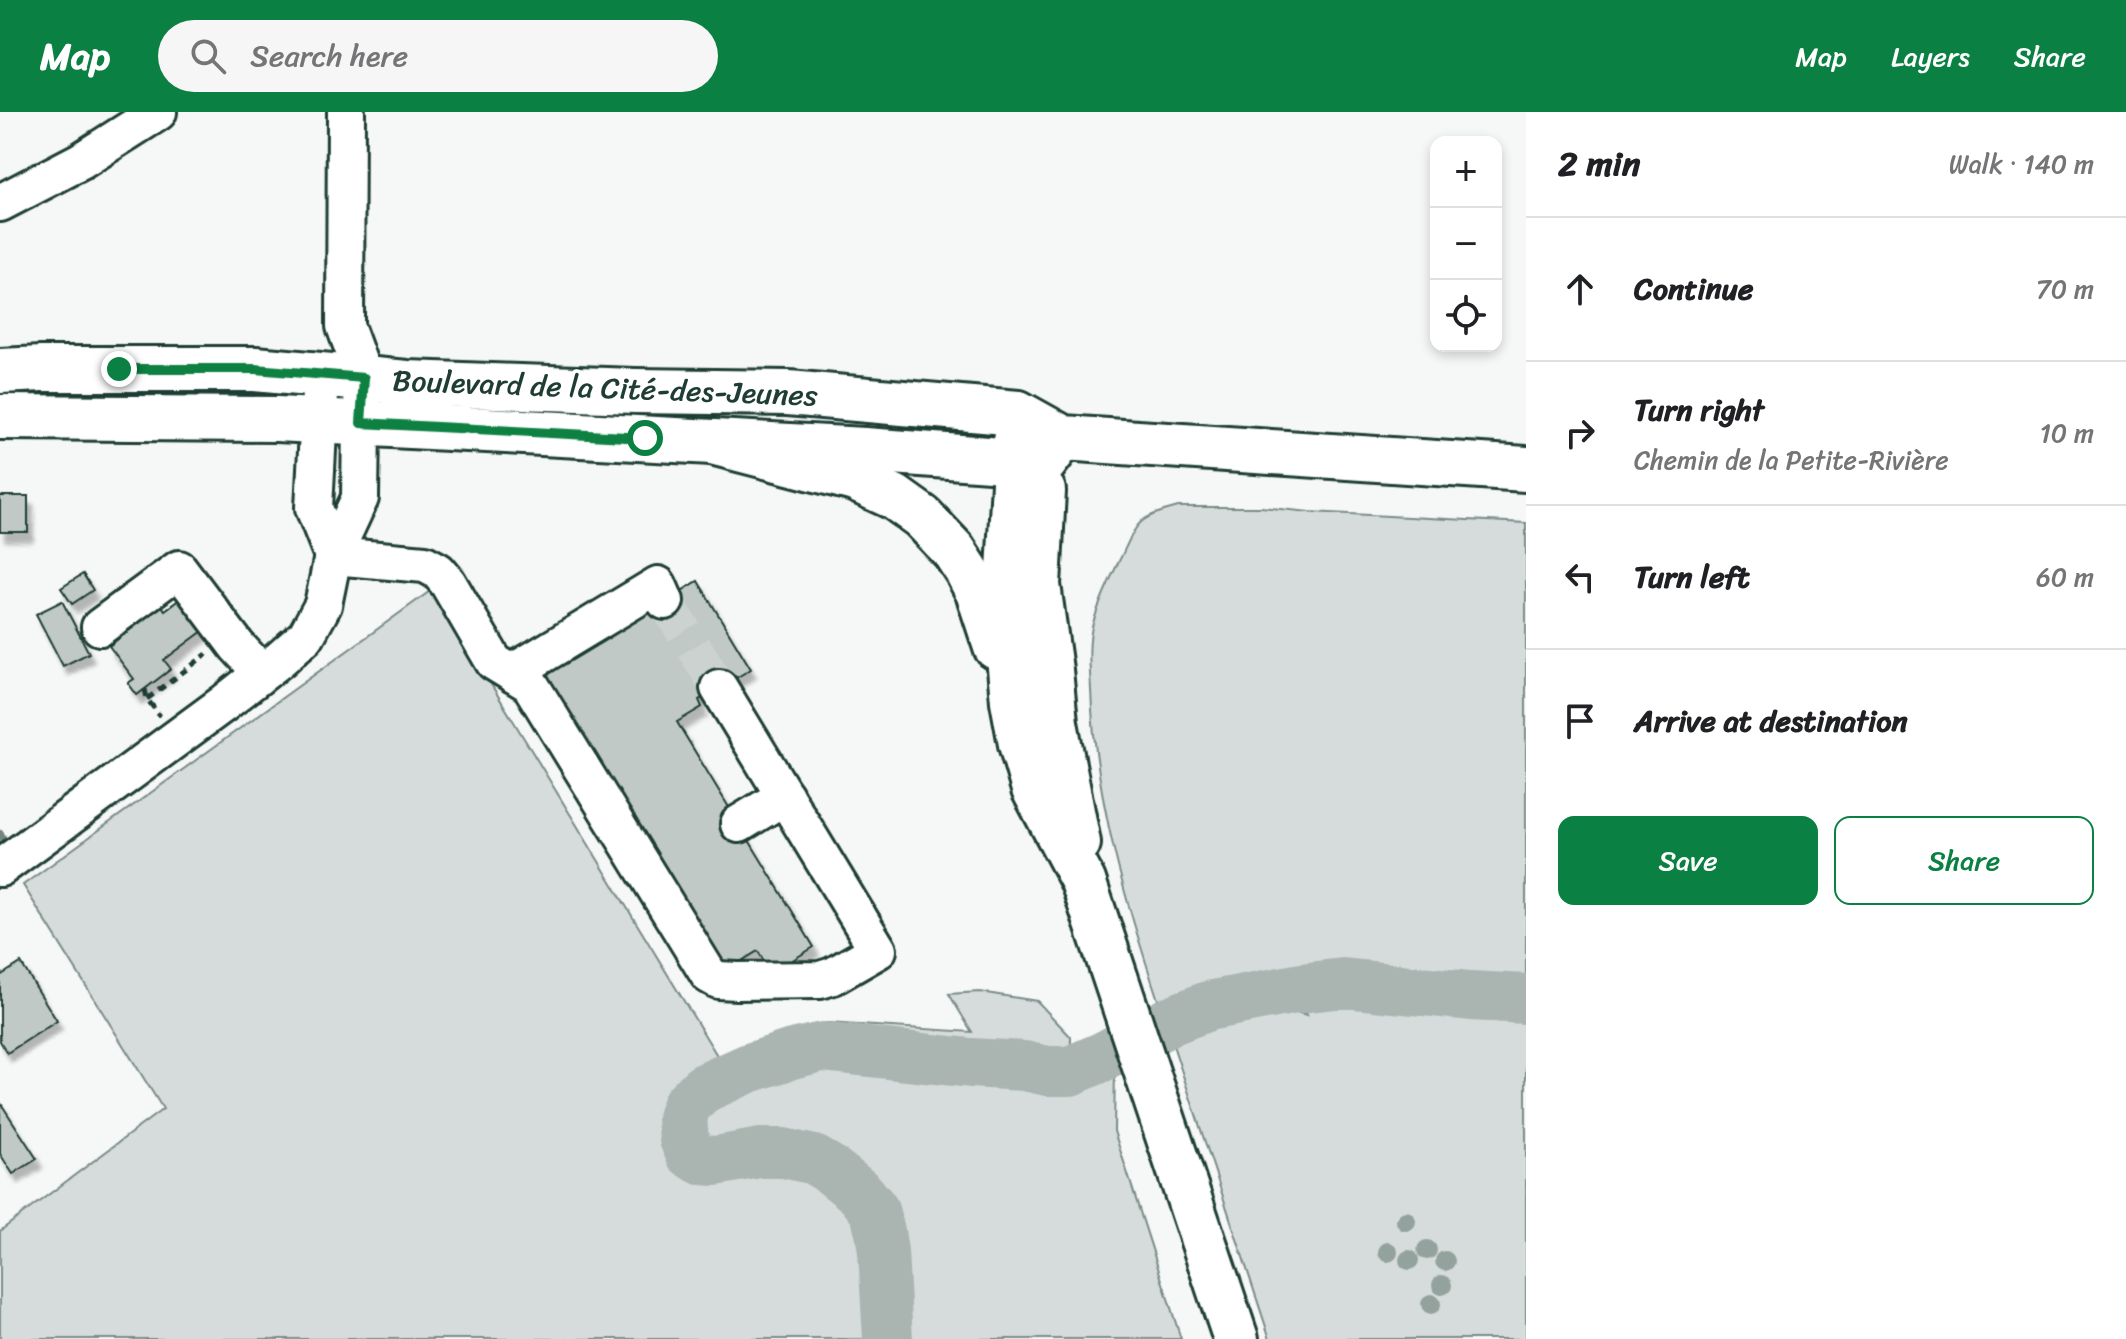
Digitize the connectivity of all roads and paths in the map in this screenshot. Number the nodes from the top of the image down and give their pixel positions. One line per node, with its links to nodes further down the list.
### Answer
1 (158, 112): 3 (street)
2 (346, 112): 4 (street)
3 (0, 203)
4 (345, 326): 6 (street); 7 (street)
5 (0, 371): 6 (main road, Boulevard de la Cité-des-Jeunes)
6 (321, 374): 7 (main road, Boulevard de la Cité-des-Jeunes); 9 (street)
7 (364, 378): 10 (street); 12 (main road, Boulevard de la Cité-des-Jeunes)
8 (0, 417): 9 (main road, Boulevard de la Cité-des-Jeunes)
9 (318, 422): 10 (main road, Boulevard de la Cité-des-Jeunes); 14 (street)
10 (361, 423): 11 (main road, Boulevard de la Cité-des-Jeunes); 14 (street)
11 (712, 442): 12 (main road, Boulevard de la Cité-des-Jeunes); 23 (main road)
12 (1041, 454): 13 (main road, Boulevard de la Cité-des-Jeunes); 23 (main road); 28 (main road)
13 (1526, 469)
14 (333, 556): 18 (street); 19 (street)
15 (665, 601): 19 (street)
16 (100, 627): 18 (street)
17 (202, 657): 22 (path)
18 (262, 673): 27 (street)
19 (512, 673): 25 (street)
20 (719, 688): 25 (street)
21 (145, 689): 22 (path)
22 (147, 699): 24 (path)
23 (1013, 701): 28 (main road)
24 (161, 718)
25 (785, 796): 26 (street)
26 (739, 824)
27 (0, 868)
28 (1083, 881): 29 (main road)
29 (1236, 1339)

